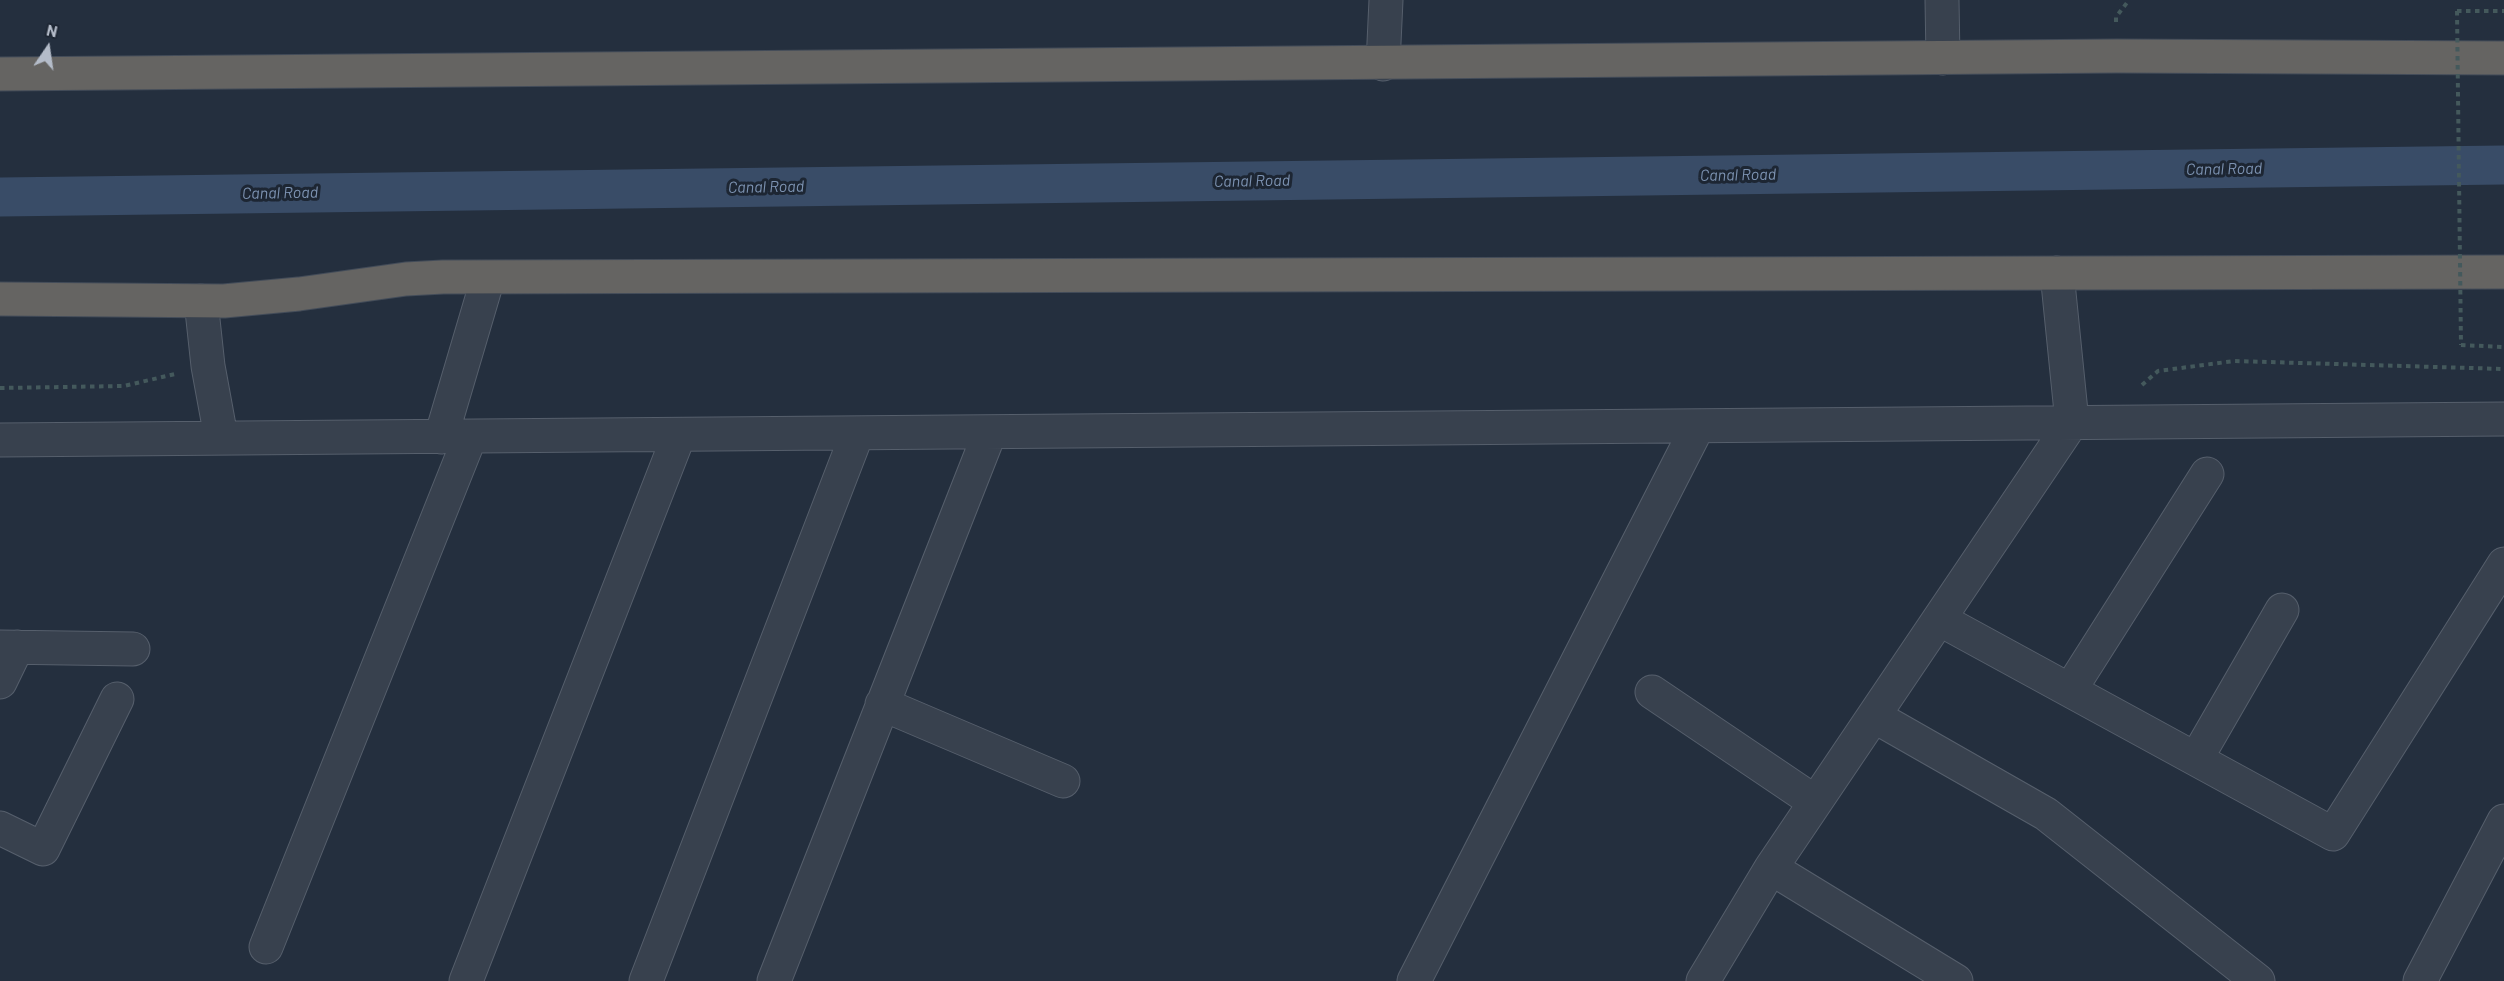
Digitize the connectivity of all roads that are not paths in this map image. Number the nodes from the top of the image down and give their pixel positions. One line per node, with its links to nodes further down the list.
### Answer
1 (1386, 0): 5 (street)
2 (1942, 0): 3 (street)
3 (1943, 58): 4 (highway); 5 (highway)
4 (2504, 58)
5 (1383, 64): 6 (highway)
6 (0, 74)
7 (2504, 272): 8 (highway)
8 (2057, 273): 9 (highway); 13 (street)
9 (488, 278): 11 (highway); 19 (street)
10 (0, 299): 11 (highway)
11 (201, 301): 18 (street)
12 (2504, 419): 13 (street)
13 (2086, 423): 14 (street); 24 (street)
14 (1698, 426): 15 (street); 43 (street)
15 (990, 432): 16 (street); 31 (street)
16 (857, 434): 17 (street); 41 (street)
17 (679, 435): 19 (street); 40 (street)
18 (221, 437): 19 (street); 20 (street)
19 (455, 437): 39 (street)
20 (0, 440)
21 (2207, 474): 28 (street)
22 (2504, 564): 33 (street)
23 (2282, 610): 33 (street)
24 (1939, 619): 28 (street); 32 (street)
25 (9, 647): 26 (street); 27 (street)
26 (133, 649)
27 (0, 682)
28 (2070, 690): 33 (street)
29 (1652, 692): 35 (street)
30 (117, 699): 37 (street)
31 (882, 704): 34 (street); 42 (street)
32 (1874, 716): 35 (street); 46 (street)
33 (2196, 759)
34 (1063, 781)
35 (1815, 802): 38 (street)
36 (2504, 821): 47 (street)
37 (0, 828)
38 (1771, 868): 44 (street); 45 (street)
39 (266, 947)
40 (466, 981)
41 (646, 981)
42 (774, 981)
43 (1414, 981)
44 (1703, 981)
45 (1956, 981)
46 (2258, 981)
47 (2420, 981)

